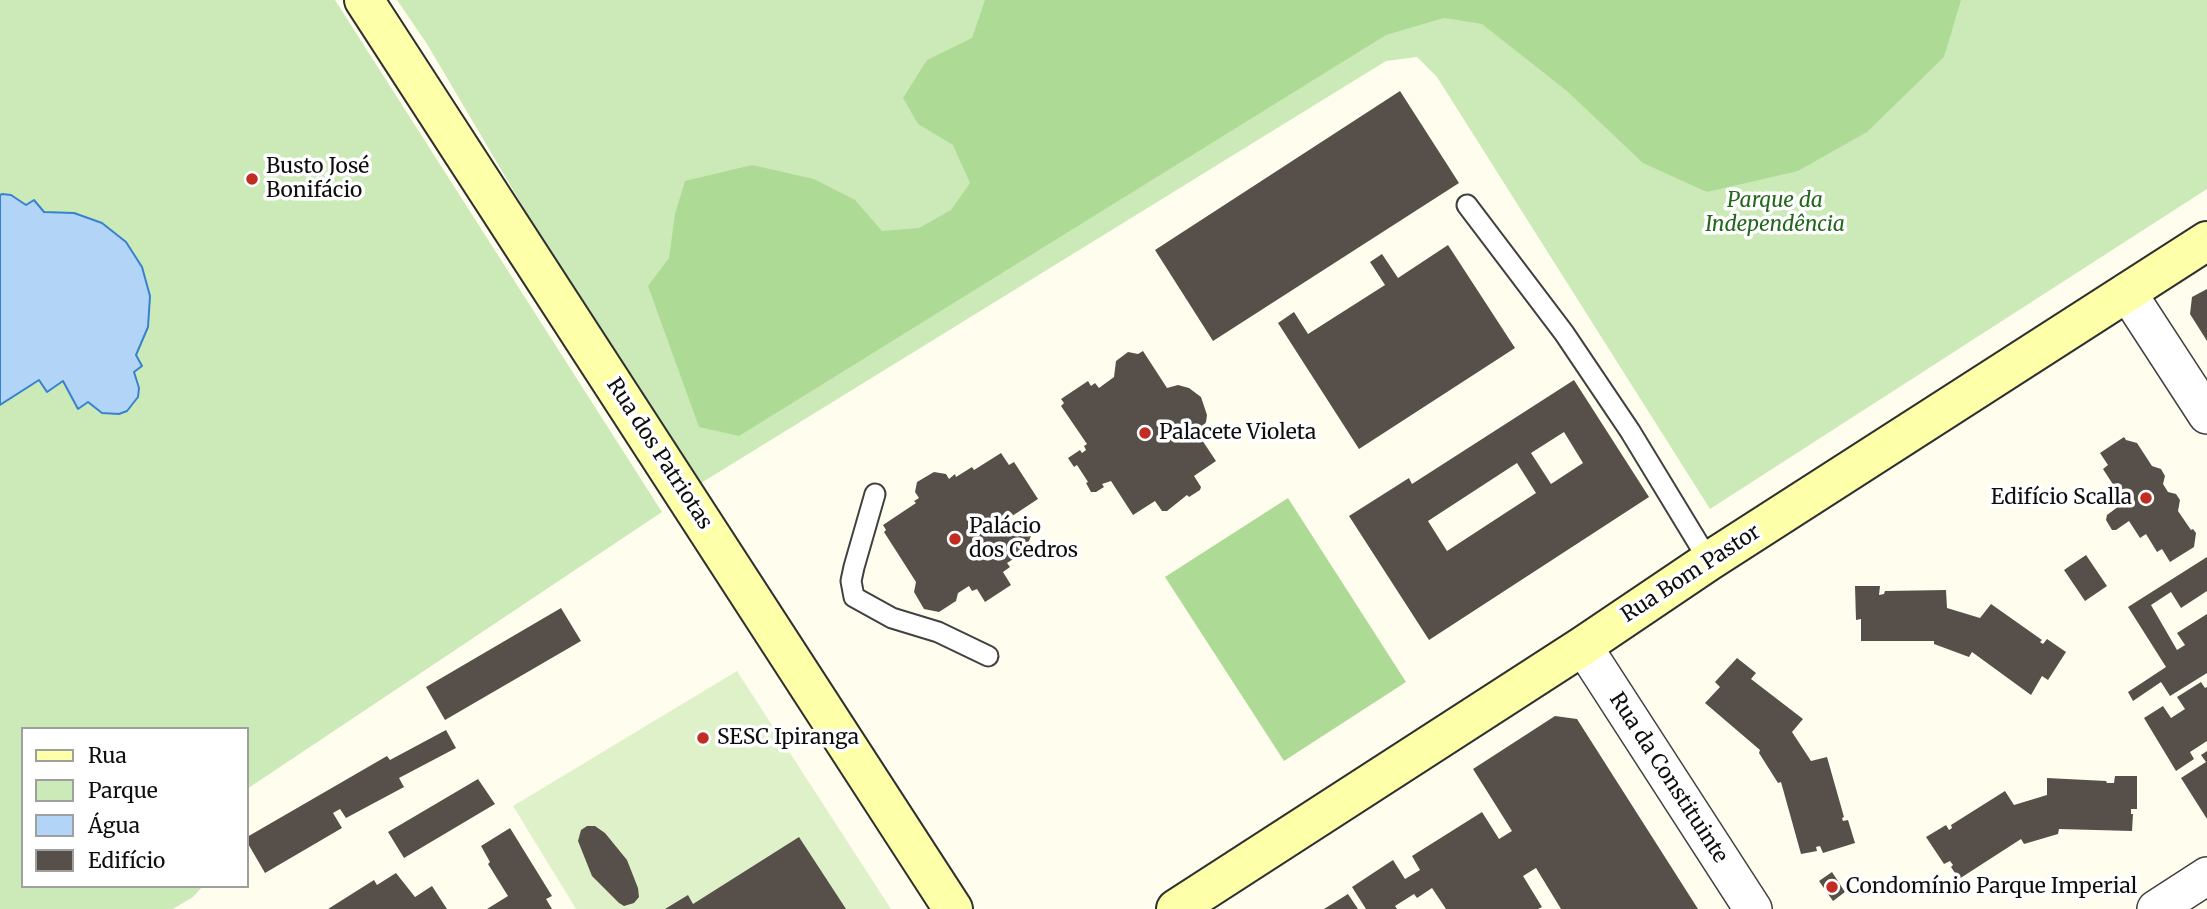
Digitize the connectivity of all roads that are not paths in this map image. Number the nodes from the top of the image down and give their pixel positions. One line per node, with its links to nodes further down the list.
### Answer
1 (364, 0): 11 (main road, Rua dos Patriotas)
2 (1467, 205): 7 (lane)
3 (2207, 241): 4 (main road, Rua Bom Pastor)
4 (2127, 292): 5 (street); 7 (main road, Rua Bom Pastor)
5 (2207, 415)
6 (875, 494): 9 (lane)
7 (1709, 561): 8 (main road, Rua Bom Pastor)
8 (1583, 646): 12 (main road, Rua Bom Pastor); 13 (street, Rua da Constituinte)
9 (988, 656)
10 (2207, 876): 14 (street)
11 (953, 909)
12 (1176, 909)
13 (1753, 909)
14 (2156, 909)

